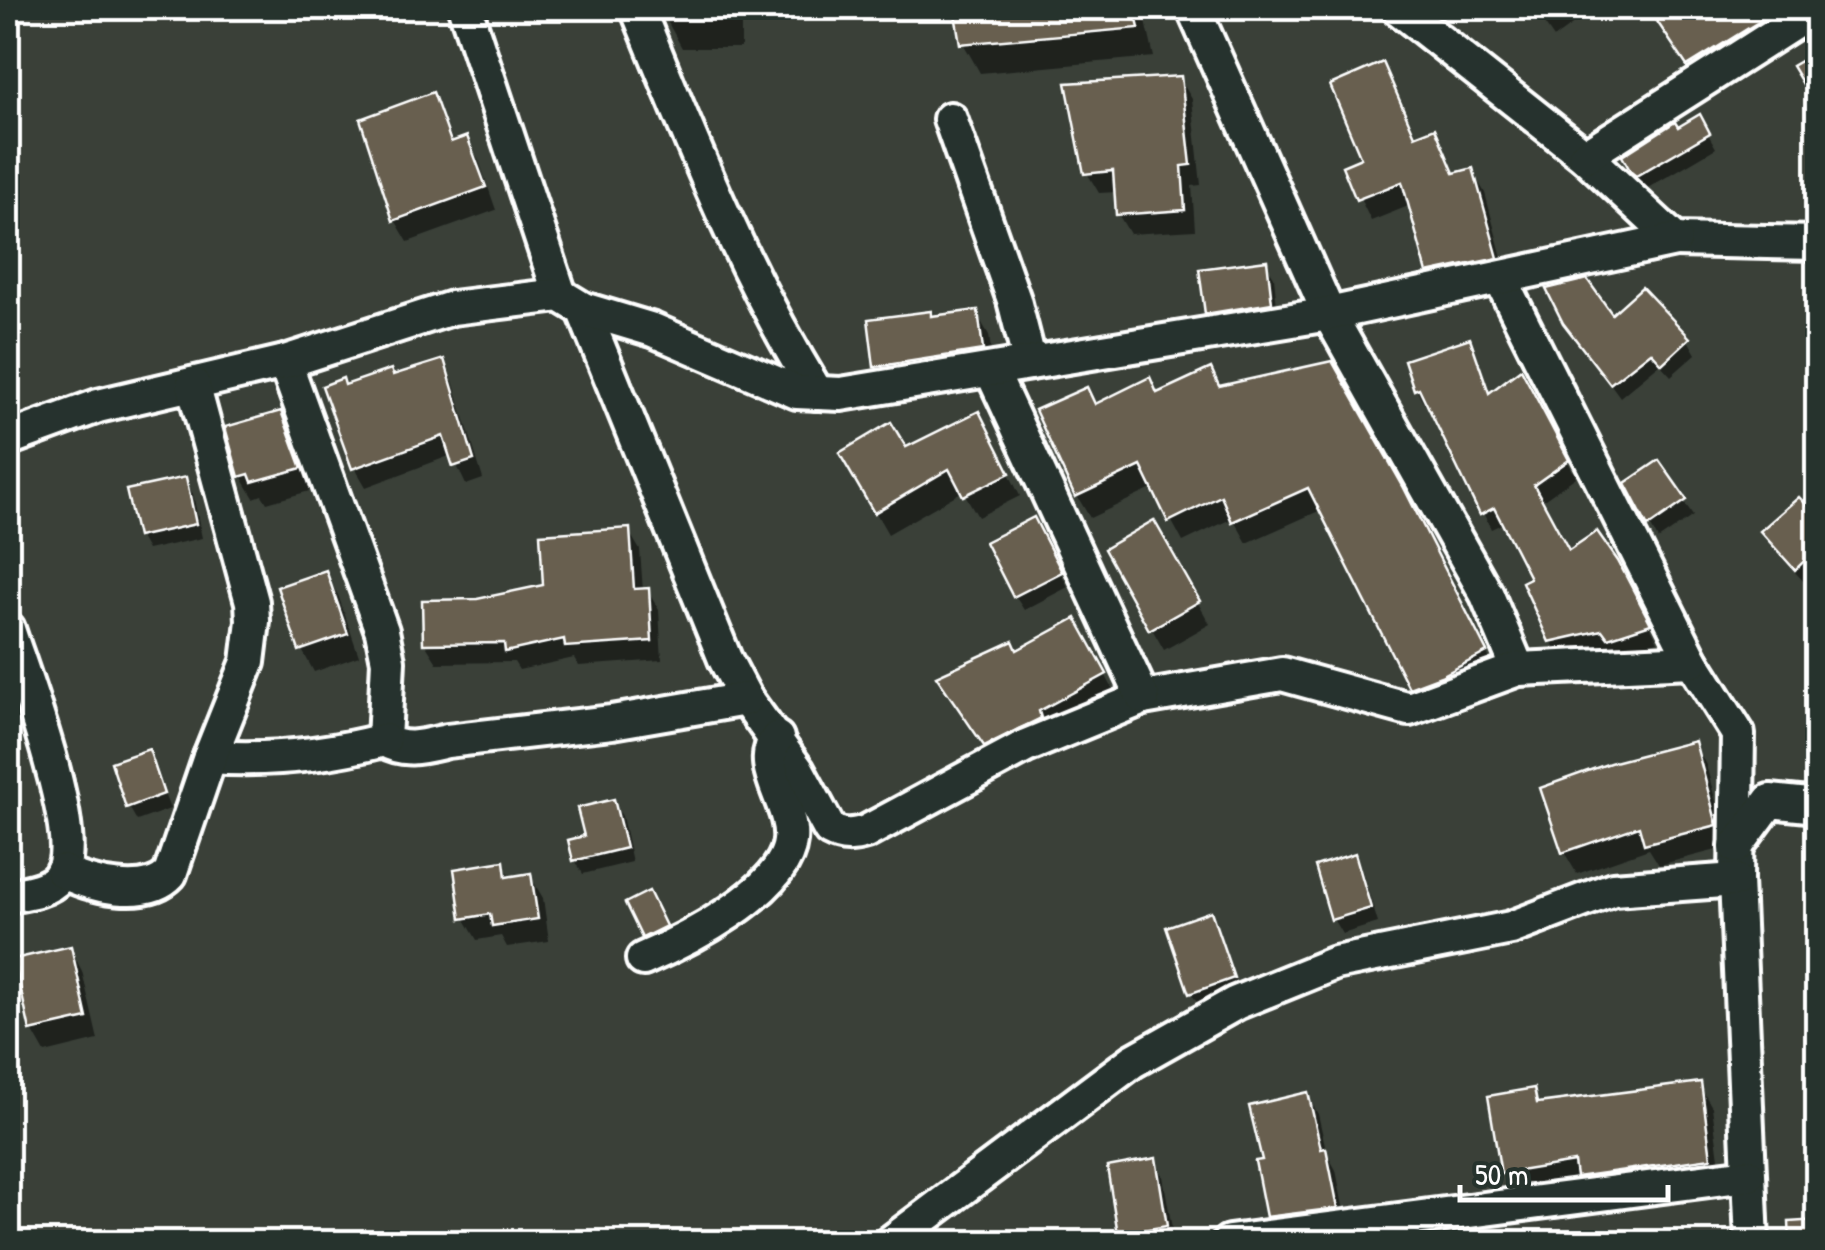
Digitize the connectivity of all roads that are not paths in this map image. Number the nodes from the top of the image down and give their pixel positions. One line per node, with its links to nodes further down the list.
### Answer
1 (465, 8): 11 (street)
2 (636, 8): 17 (street)
3 (1193, 8): 12 (street)
4 (1398, 8): 7 (street)
5 (1816, 8): 7 (street)
6 (950, 119): 14 (street)
7 (1585, 156): 8 (street)
8 (1675, 240): 9 (street); 10 (street)
9 (1818, 243)
10 (1500, 278): 12 (street); 20 (street)
11 (571, 302): 13 (street); 17 (street); 23 (street)
12 (1329, 314): 14 (street); 21 (street)
13 (285, 362): 16 (street); 25 (street)
14 (1030, 364): 15 (street)
15 (991, 370): 17 (street); 22 (street)
16 (193, 384): 18 (street); 26 (street)
17 (817, 393)
18 (8, 439)
19 (8, 629): 29 (street)
20 (1692, 661): 21 (street); 28 (street)
21 (1518, 670): 22 (street)
22 (1143, 698): 24 (street)
23 (746, 699): 24 (street); 25 (street)
24 (776, 738): 32 (street)
25 (384, 740): 26 (street)
26 (210, 757): 29 (street)
27 (1818, 806): 28 (street)
28 (1736, 847): 30 (street)
29 (62, 871): 31 (street)
30 (1736, 880): 33 (street); 34 (street)
31 (8, 896)
32 (643, 959)
33 (1748, 1175): 35 (street); 36 (street)
34 (891, 1242)
35 (1229, 1242)
36 (1752, 1242)

